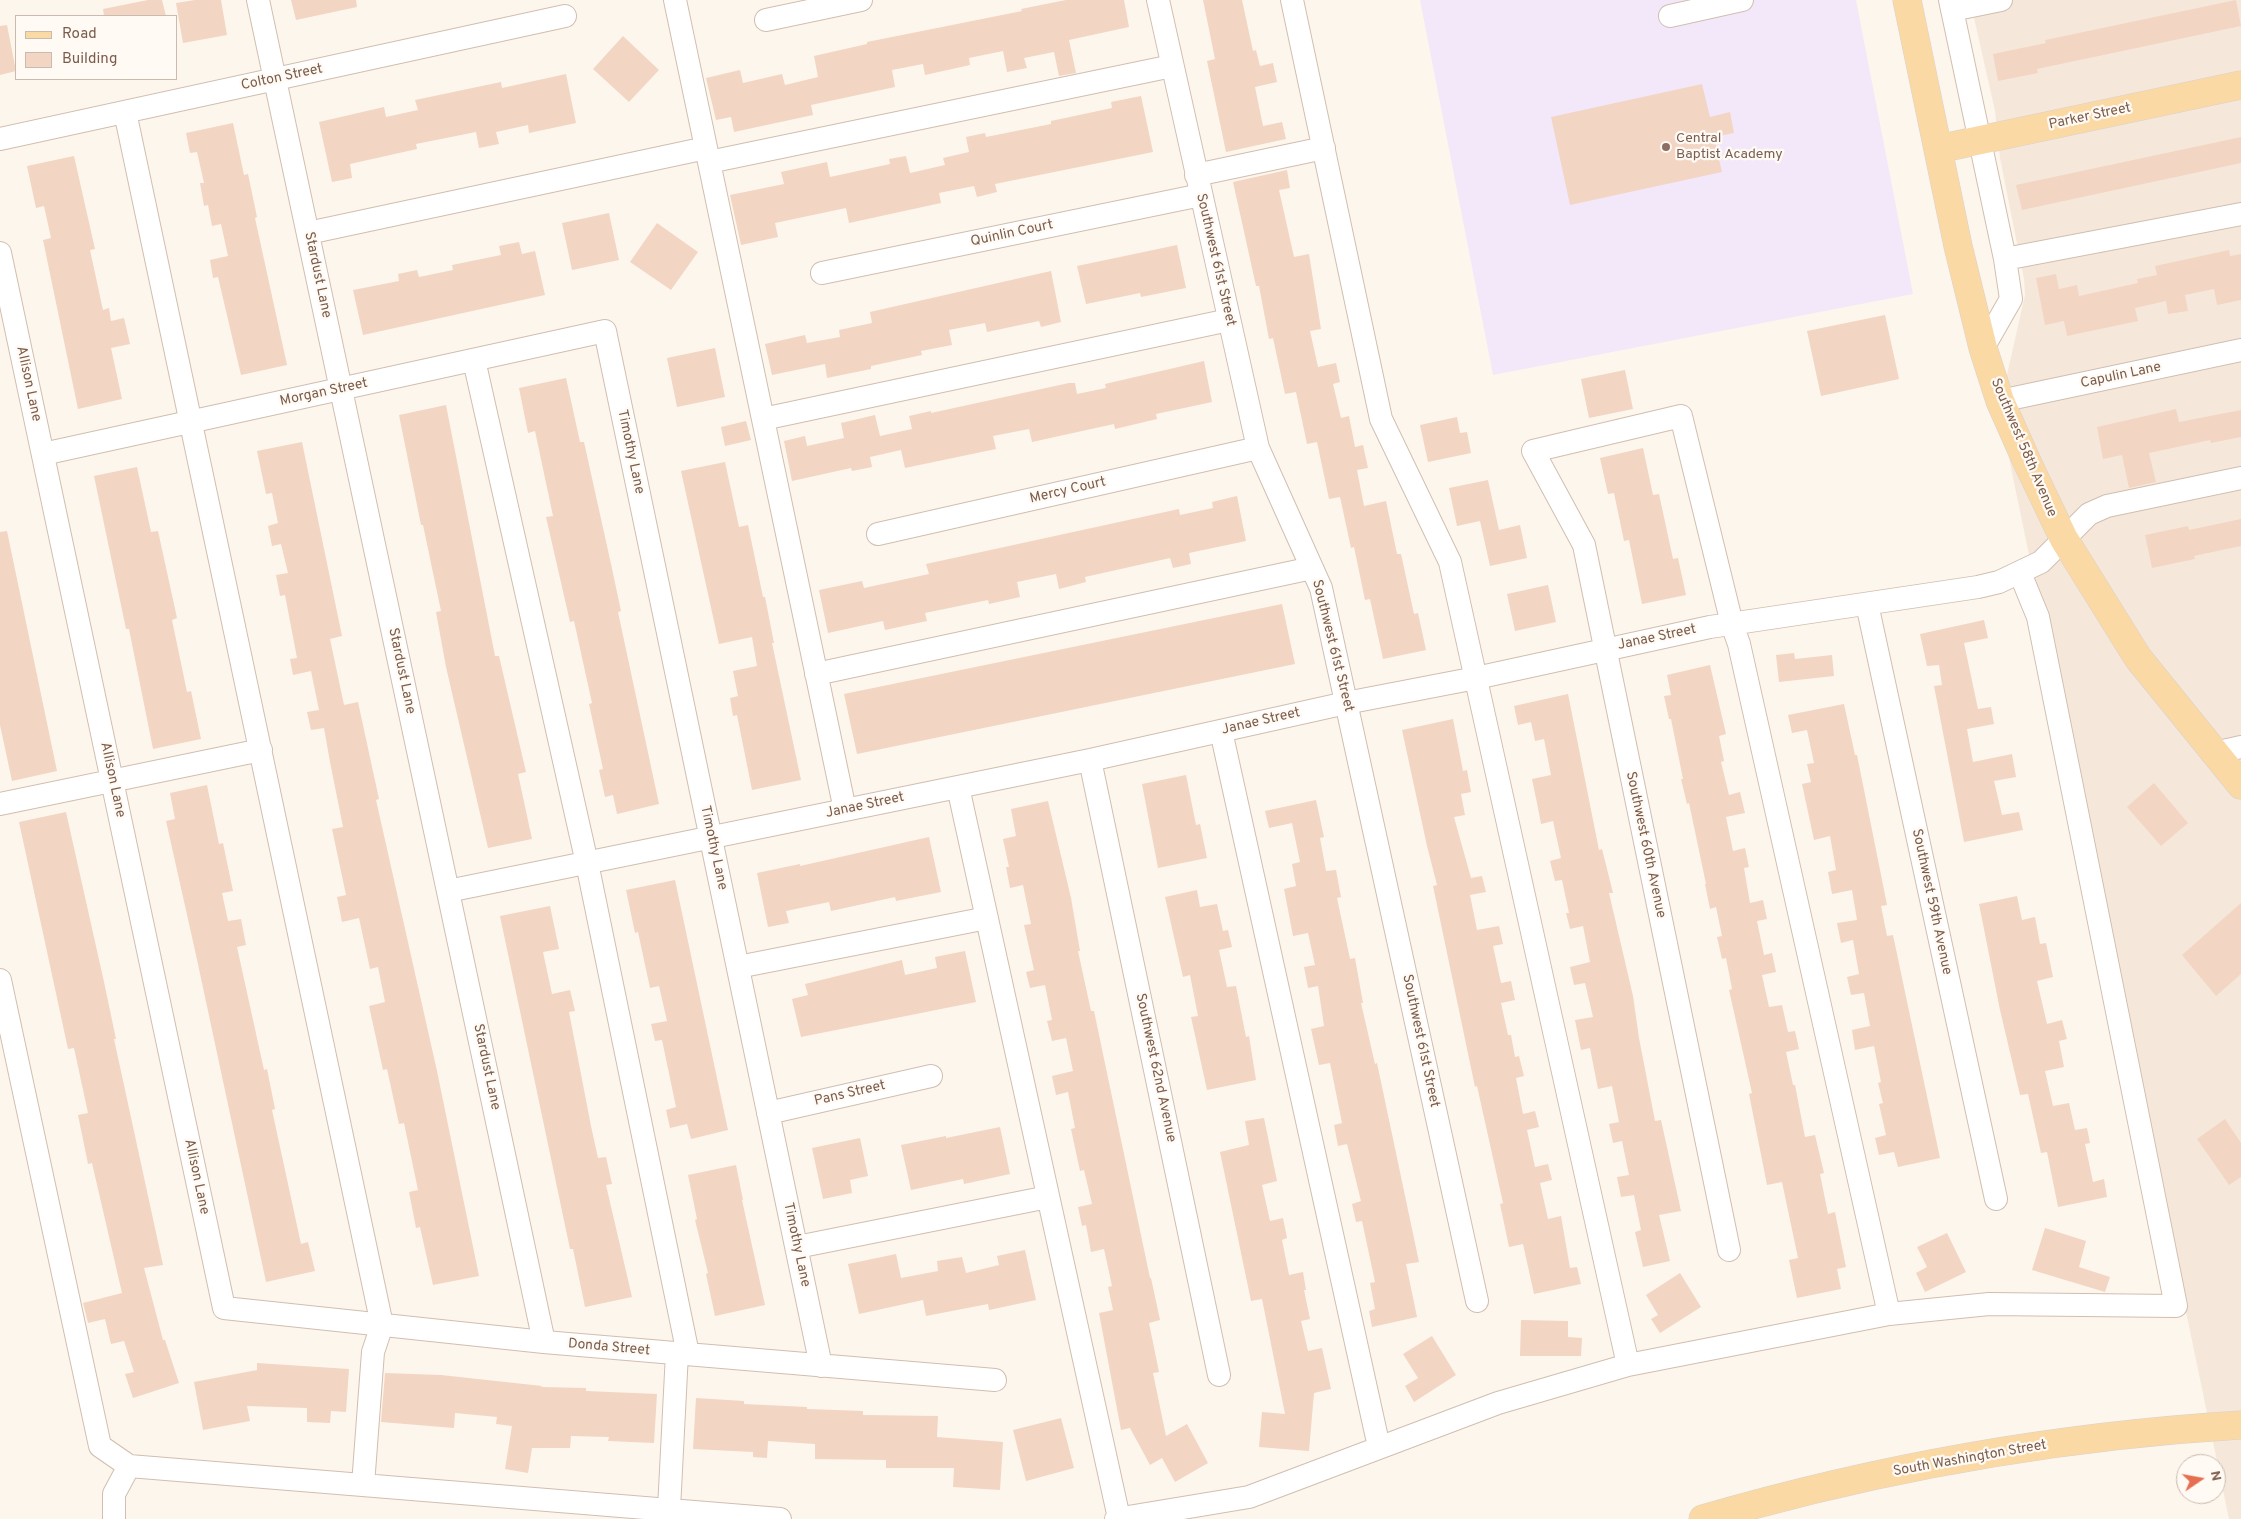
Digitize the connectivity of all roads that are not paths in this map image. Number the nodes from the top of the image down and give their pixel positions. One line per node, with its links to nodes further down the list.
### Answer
1 (258, 0): 14 (street, Stardust Lane)
2 (675, 0): 21 (street)
3 (862, 0): 12 (street)
4 (1158, 0): 13 (street, Southwest 61st Street)
5 (1292, 0): 19 (street)
6 (1742, 0): 11 (street)
7 (1907, 0): 20 (main road, Southwest 58th Avenue)
8 (2001, 0): 9 (street)
9 (1951, 5): 18 (street)
10 (565, 16): 14 (street, Colton Street)
11 (1670, 16)
12 (766, 20)
13 (1172, 66): 21 (street); 22 (street, Southwest 61st Street)
14 (275, 79): 16 (street, Colton Street); 24 (street, Stardust Lane)
15 (2241, 85): 18 (main road, Parker Street)
16 (125, 112): 17 (street, Colton Street); 36 (street)
17 (0, 139)
18 (1980, 140): 20 (main road, Parker Street); 26 (street)
19 (1324, 148): 22 (street, Quinlin Court); 48 (street)
20 (1938, 149): 30 (main road, Southwest 58th Avenue)
21 (707, 155): 24 (street); 35 (street)
22 (1198, 185): 27 (street, Quinlin Court); 28 (street, Southwest 61st Street)
23 (2241, 214): 26 (street)
24 (308, 233): 33 (street, Stardust Lane)
25 (0, 253): 38 (street, Allison Lane)
26 (2005, 259): 30 (street)
27 (822, 273)
28 (1229, 320): 35 (street); 37 (street, Southwest 61st Street)
29 (604, 331): 32 (street, Morgan Street); 60 (street, Timothy Lane)
30 (1983, 348): 34 (main road, Southwest 58th Avenue)
31 (2241, 350): 34 (street, Capulin Lane)
32 (474, 360): 33 (street, Morgan Street); 61 (street)
33 (341, 389): 36 (street, Morgan Street); 62 (street, Stardust Lane)
34 (2000, 401): 41 (main road, Southwest 58th Avenue)
35 (763, 419): 47 (street)
36 (192, 421): 38 (street, Morgan Street); 52 (street)
37 (1258, 448): 40 (street, Mercy Court); 42 (street, Southwest 61st Street)
38 (42, 454): 55 (street, Allison Lane)
39 (2241, 478): 41 (street, Janae Street)
40 (878, 534)
41 (2064, 539): 43 (street, Janae Street); 53 (main road, Southwest 58th Avenue)
42 (1312, 568): 47 (street); 49 (street, Southwest 61st Street)
43 (2020, 573): 44 (street, Janae Street); 74 (street)
44 (1867, 604): 45 (street, Janae Street); 69 (street, Southwest 59th Avenue)
45 (1732, 624): 46 (street, Janae Street); 46 (street, Southwest 60th Avenue); 74 (street)
46 (1605, 650): 48 (street, Janae Street); 71 (street, Southwest 60th Avenue)
47 (816, 674): 59 (street)
48 (1476, 678): 49 (street, Janae Street); 78 (street)
49 (1346, 703): 50 (street, Janae Street); 72 (street, Southwest 61st Street)
50 (1220, 731): 54 (street, Janae Street); 83 (street)
51 (2241, 747): 53 (street)
52 (261, 750): 55 (street); 75 (street)
53 (2214, 753): 56 (main road, Southwest 58th Avenue)
54 (1090, 760): 57 (street, Janae Street); 80 (street, Southwest 62nd Avenue)
55 (112, 782): 58 (street); 73 (street, Allison Lane)
56 (2241, 785)
57 (958, 787): 59 (street, Janae Street); 63 (street)
58 (0, 804)
59 (845, 810): 60 (street, Janae Street)
60 (711, 838): 61 (street, Janae Street); 64 (street, Timothy Lane)
61 (587, 863): 62 (street, Janae Street); 77 (street)
62 (448, 891): 76 (street, Stardust Lane)
63 (986, 918): 64 (street); 68 (street)
64 (738, 966): 67 (street, Timothy Lane)
65 (0, 980): 84 (street)
66 (930, 1076): 67 (street, Pans Street)
67 (768, 1113): 70 (street, Timothy Lane)
68 (1048, 1197): 70 (street); 87 (street)
69 (1996, 1199)
70 (797, 1247): 79 (street, Timothy Lane)
71 (1729, 1250)
72 (1476, 1301)
73 (224, 1308): 75 (street, Donda Street)
74 (1888, 1314): 78 (street)
75 (382, 1325): 76 (street, Donda Street); 85 (street)
76 (544, 1342): 77 (street, Donda Street)
77 (682, 1354): 79 (street, Donda Street); 86 (street)
78 (1628, 1365): 83 (street)
79 (822, 1366): 81 (street, Donda Street)
80 (1219, 1375)
81 (995, 1380)
82 (2241, 1425): 90 (main road, South Washington Street)
83 (1379, 1447): 87 (street)
84 (128, 1466): 85 (street); 88 (street)
85 (363, 1485): 86 (street)
86 (669, 1509): 89 (street)
87 (1118, 1518)
88 (114, 1519)
89 (780, 1519)
90 (1703, 1519)

